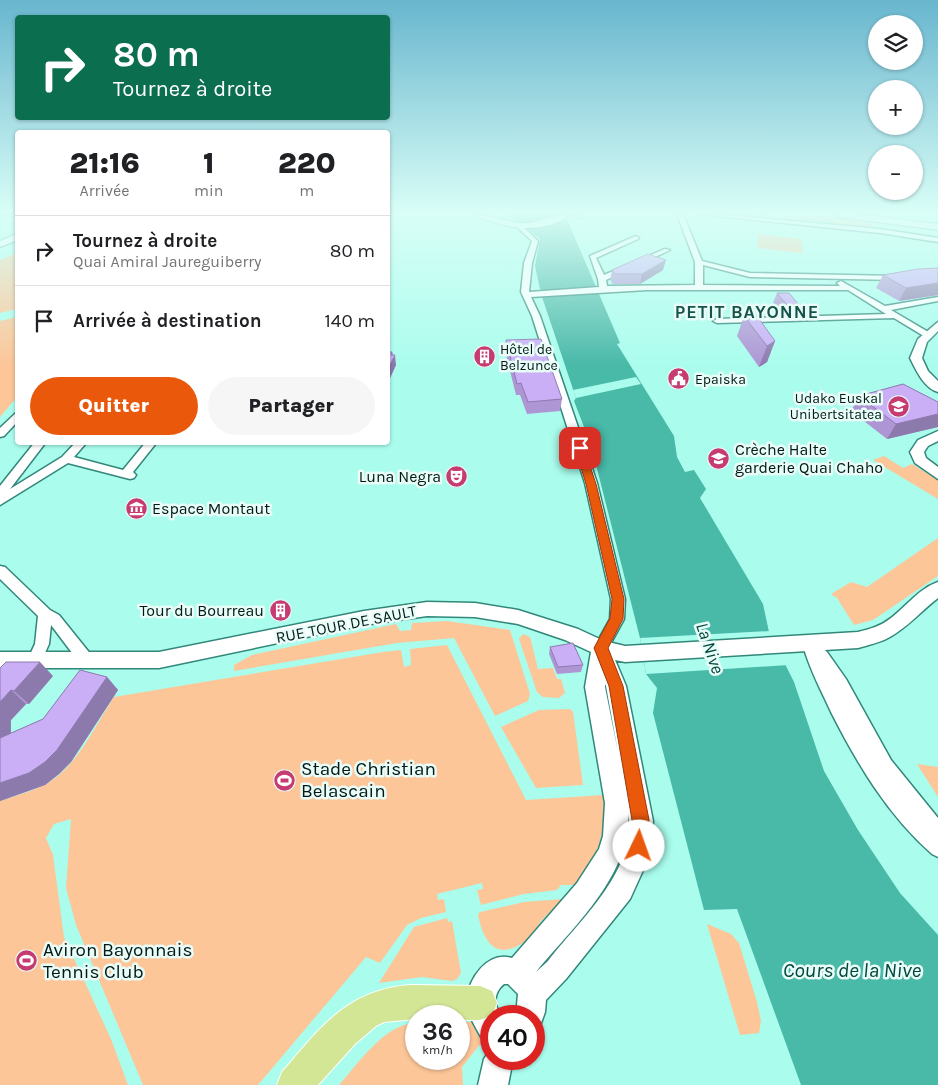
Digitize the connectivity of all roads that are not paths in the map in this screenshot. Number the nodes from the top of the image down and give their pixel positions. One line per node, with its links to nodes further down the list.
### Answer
1 (528, 265): 13 (street)
2 (595, 265): 8 (street)
3 (634, 265): 8 (street)
4 (699, 265): 9 (street)
5 (709, 265): 6 (street)
6 (769, 276): 7 (street); 11 (street)
7 (832, 278): 12 (street); 12 (street)
8 (602, 279): 10 (street)
9 (699, 286): 10 (street); 11 (street)
10 (599, 288): 13 (street)
11 (779, 288): 12 (street); 14 (street)
12 (850, 289): 16 (street)
13 (526, 295): 39 (street)
14 (786, 296)
15 (938, 298): 16 (street)
16 (882, 309): 18 (street)
17 (798, 312): 19 (street)
18 (894, 316): 19 (street); 22 (street)
19 (804, 319): 20 (street)
20 (717, 321)
21 (938, 325): 22 (street)
22 (927, 336): 23 (street)
23 (938, 388)
24 (15, 417): 25 (street)
25 (0, 434)
26 (938, 435): 31 (street)
27 (39, 445): 32 (street)
28 (79, 445): 30 (street)
29 (150, 445): 30 (street)
30 (66, 459): 33 (street)
31 (938, 474)
32 (0, 494)
33 (0, 501)
34 (0, 571): 36 (street)
35 (938, 590): 38 (street, RUE TOUR DE SAULT)
36 (45, 614): 37 (street); 41 (street)
37 (72, 640): 41 (street); 42 (street)
38 (810, 645): 39 (street, RUE TOUR DE SAULT); 43 (street); 44 (street)
39 (601, 648): 42 (street, RUE TOUR DE SAULT); 45 (street)
40 (0, 660): 41 (street, RUE TOUR DE SAULT)
41 (42, 661): 42 (street, RUE TOUR DE SAULT)
42 (87, 662)
43 (938, 832)
44 (938, 848)
45 (526, 994): 46 (street)
46 (486, 1005)
47 (480, 1014): 49 (main road)
48 (496, 1070): 50 (street)
49 (295, 1085)
50 (493, 1085)

